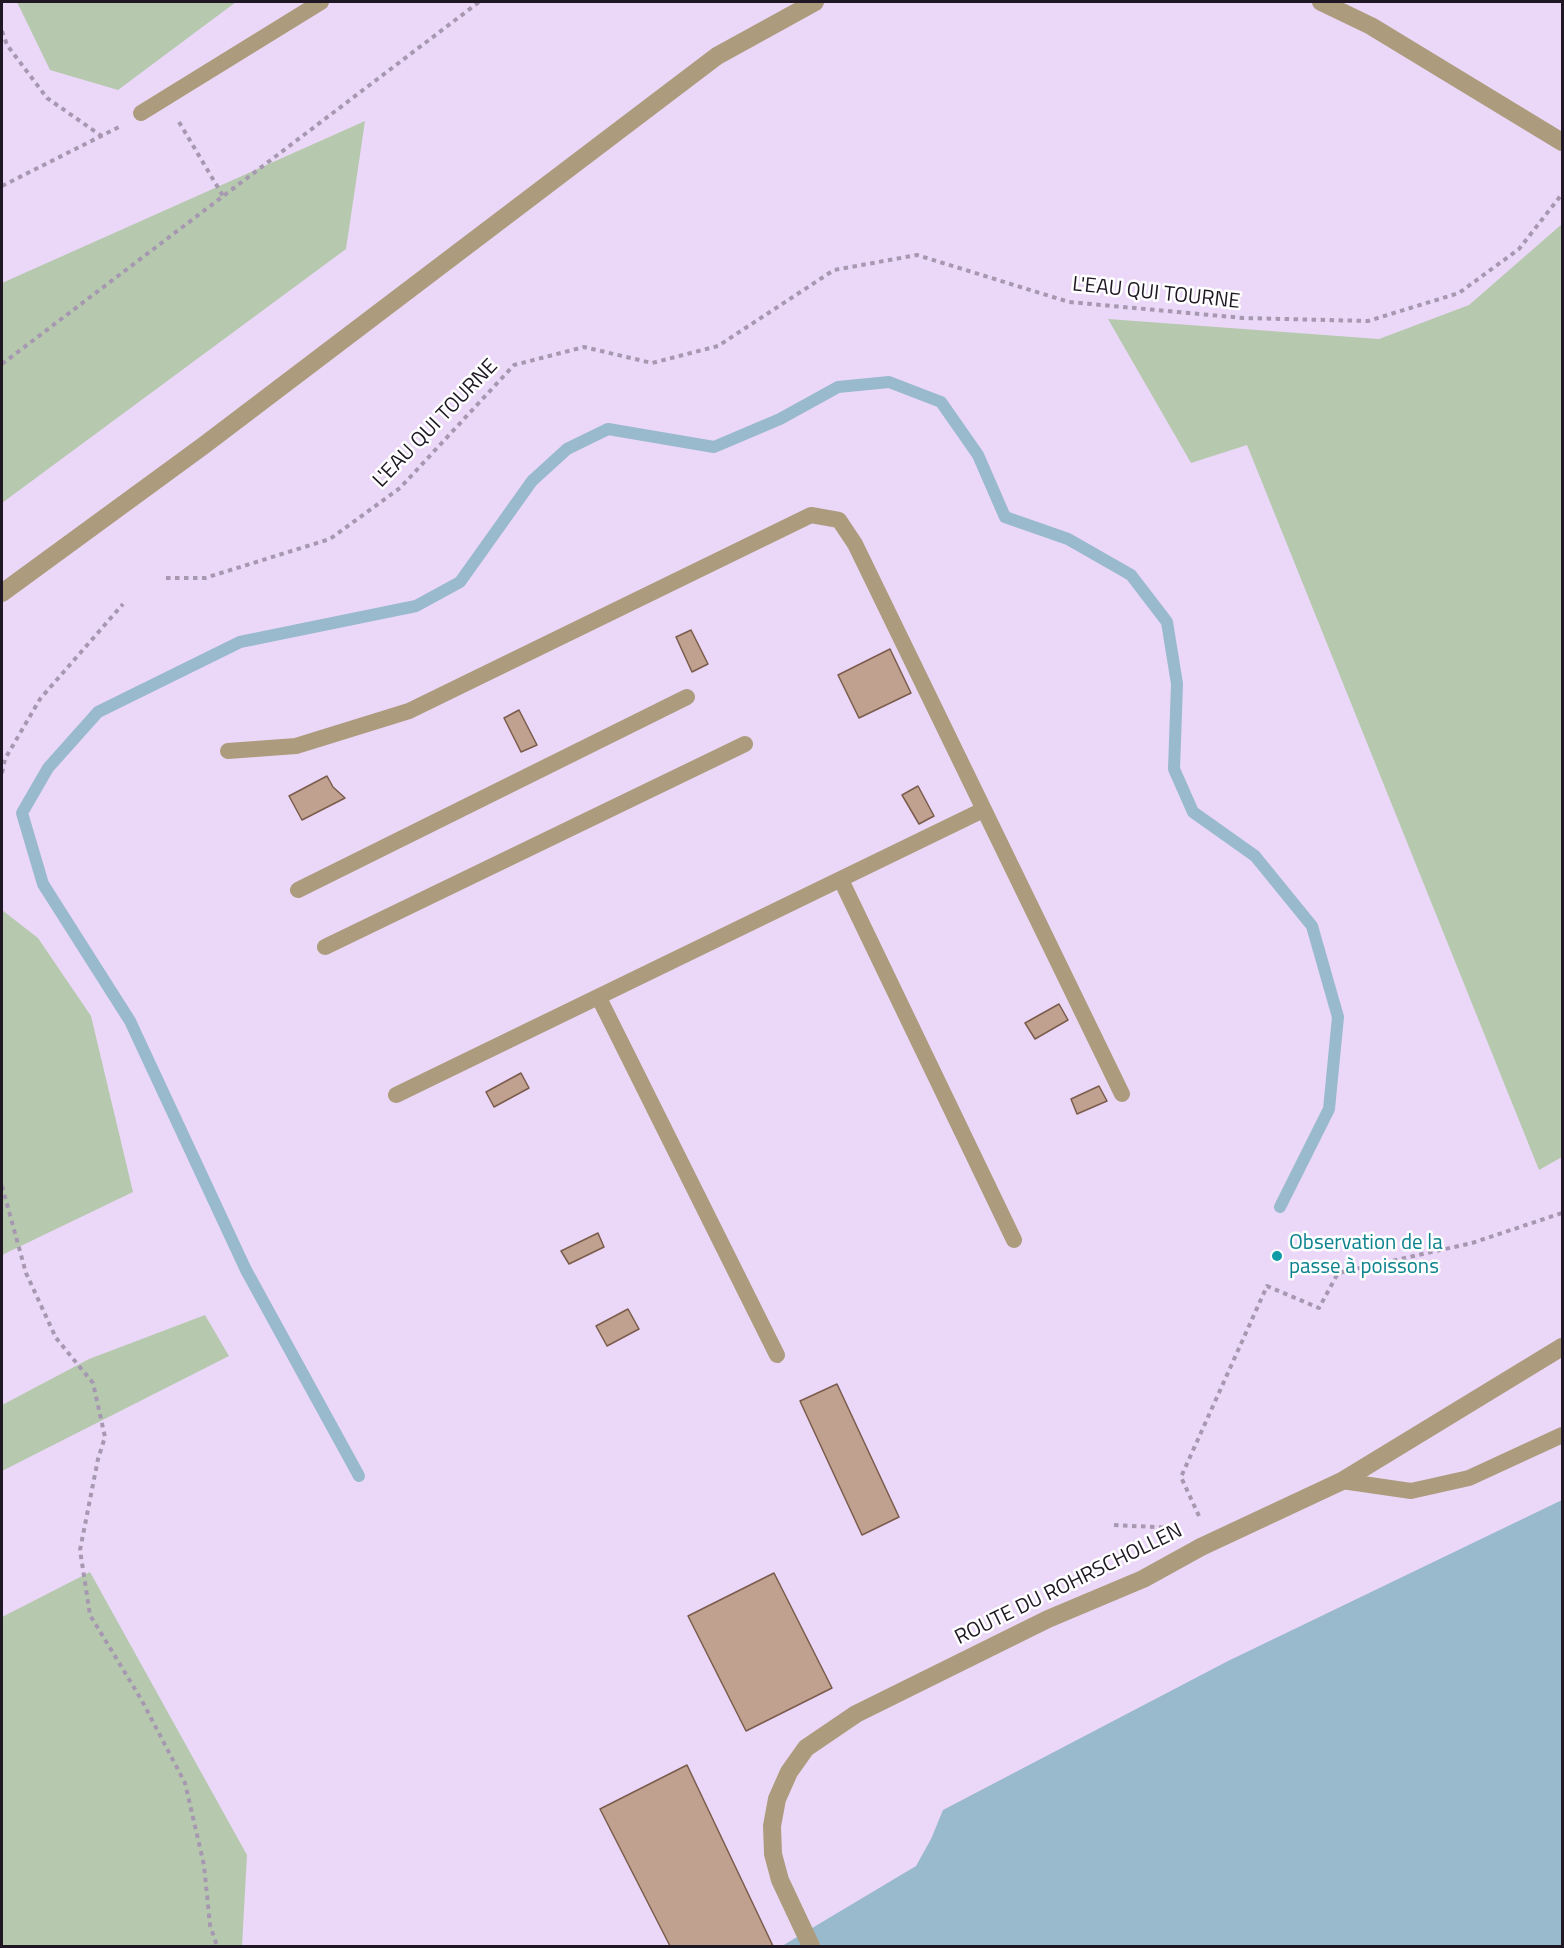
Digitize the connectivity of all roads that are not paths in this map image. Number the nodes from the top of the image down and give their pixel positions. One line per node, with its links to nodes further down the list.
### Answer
1 (321, 2): 4 (lane)
2 (815, 2): 6 (street)
3 (1321, 2): 5 (street)
4 (141, 113)
5 (1563, 142)
6 (2, 593)
7 (687, 697): 12 (lane)
8 (745, 744): 13 (lane)
9 (228, 751): 10 (lane)
10 (983, 810): 11 (lane); 15 (lane)
11 (841, 880): 14 (lane); 17 (lane)
12 (298, 890)
13 (325, 947)
14 (599, 998): 16 (lane); 19 (lane)
15 (1122, 1094)
16 (396, 1095)
17 (1014, 1240)
18 (1563, 1347): 21 (street, ROUTE DU ROHRSCHOLLEN)
19 (777, 1355)
20 (1563, 1434): 21 (lane)
21 (1342, 1481): 22 (street, ROUTE DU ROHRSCHOLLEN)
22 (811, 1947)

